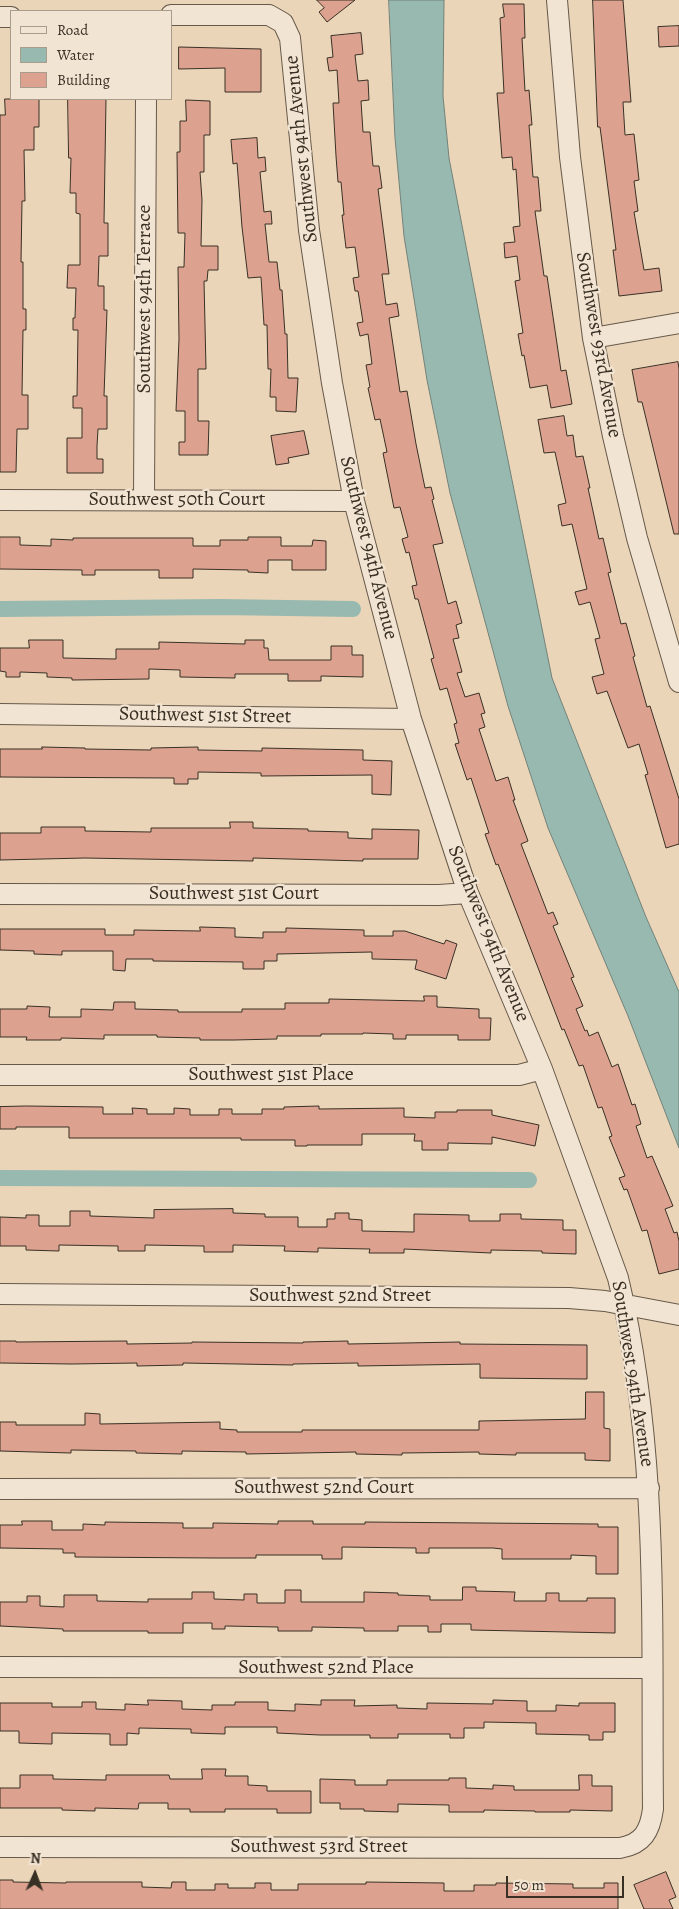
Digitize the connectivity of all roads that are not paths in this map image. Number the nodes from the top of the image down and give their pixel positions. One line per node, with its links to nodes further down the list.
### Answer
1 (557, 0): 5 (street, Southwest 93rd Avenue)
2 (172, 15): 8 (street, Southwest 94th Avenue)
3 (146, 100): 6 (street, Southwest 94th Terrace)
4 (679, 323): 5 (street)
5 (593, 338): 9 (street, Southwest 93rd Avenue)
6 (144, 499): 7 (street, Southwest 50th Court); 8 (street, Southwest 50th Court)
7 (0, 500)
8 (354, 501): 11 (street, Southwest 94th Avenue)
9 (679, 682)
10 (0, 714): 11 (street, Southwest 51st Street)
11 (410, 719): 12 (street, Southwest 94th Avenue)
12 (468, 893): 13 (street, Southwest 51st Court); 14 (street, Southwest 94th Avenue)
13 (0, 894)
14 (542, 1068): 15 (street, Southwest 51st Place); 17 (street, Southwest 94th Avenue)
15 (0, 1075)
16 (0, 1294): 17 (street, Southwest 52nd Street)
17 (624, 1304): 18 (street, Southwest 52nd Street); 20 (street, Southwest 94th Avenue)
18 (679, 1315)
19 (0, 1488): 20 (street, Southwest 52nd Court)
20 (649, 1488): 22 (street, Southwest 94th Avenue)
21 (0, 1667): 22 (street, Southwest 52nd Place)
22 (652, 1668): 23 (street, Southwest 94th Avenue)
23 (638, 1842): 24 (street, Southwest 53rd Street)
24 (0, 1847)

